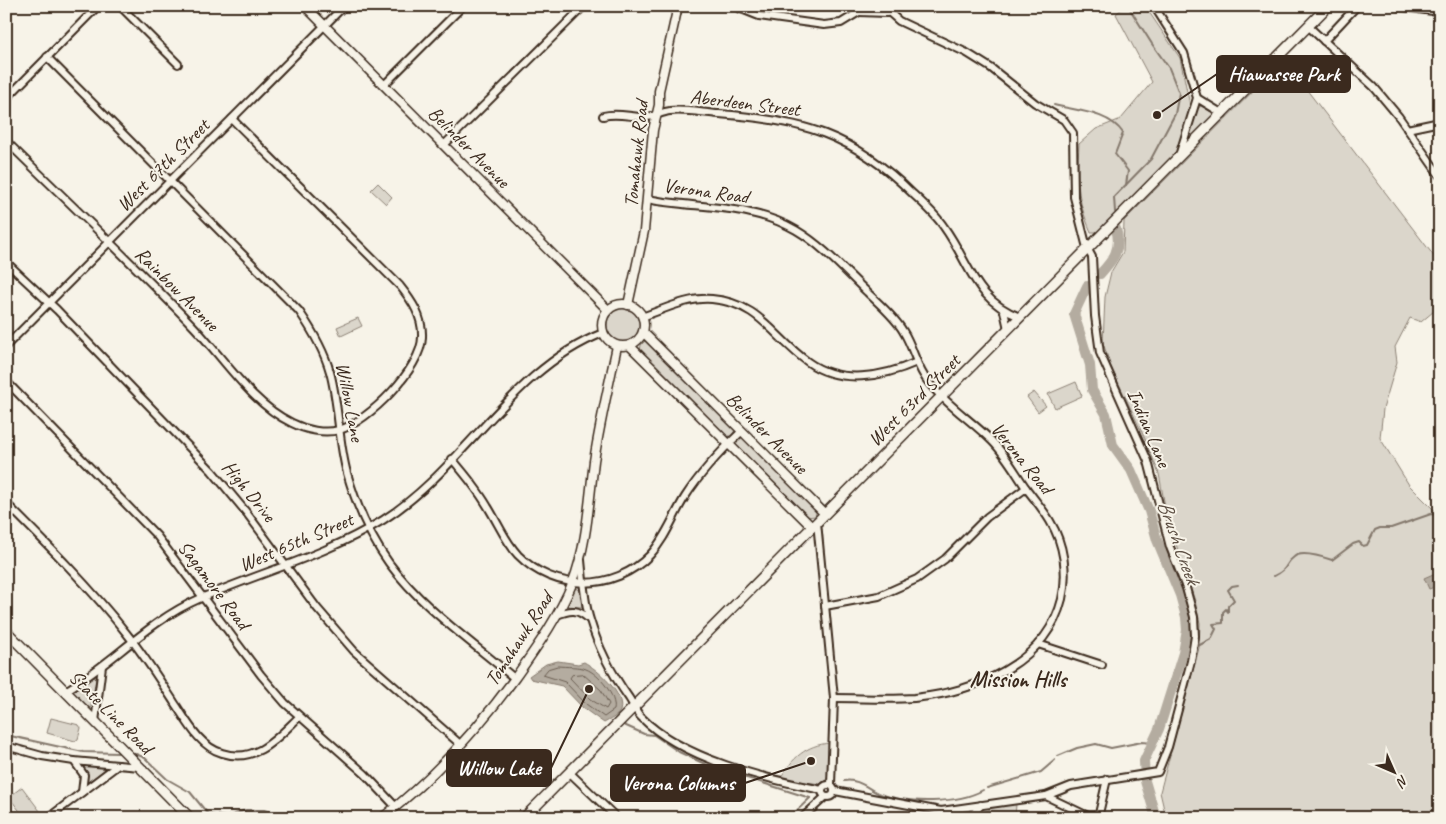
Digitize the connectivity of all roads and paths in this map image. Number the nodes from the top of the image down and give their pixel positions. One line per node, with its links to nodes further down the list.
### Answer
1 (98, 6): 20 (street)
2 (120, 6): 21 (street)
3 (305, 6): 17 (street, Belinder Avenue)
4 (344, 6): 17 (street, West 67th Street)
5 (463, 6): 22 (street)
6 (584, 6): 32 (street)
7 (678, 6): 25 (street, Tomahawk Road)
8 (734, 6): 14 (street)
9 (882, 6): 16 (street)
10 (1154, 6): 23 (street)
11 (1328, 6): 18 (main road, West 63rd Street)
12 (1357, 6): 19 (street)
13 (1396, 6): 15 (street)
14 (860, 9): 16 (street)
15 (1440, 12)
16 (887, 13): 38 (street, Indian Lane)
17 (325, 26): 22 (street, Belinder Avenue); 28 (street, West 67th Street)
18 (1308, 26): 19 (street); 26 (main road, West 63rd Street)
19 (1324, 41): 30 (street)
20 (47, 57): 24 (street); 35 (street, Willow Lane)
21 (178, 64)
22 (384, 85): 32 (street, Belinder Avenue)
23 (1197, 98): 26 (street); 33 (street)
24 (6, 99)
25 (656, 114): 27 (street, Aberdeen Street); 36 (street, Tomahawk Road); 43 (street, Aberdeen Street)
26 (1223, 114): 33 (main road, West 63rd Street)
27 (603, 116)
28 (232, 119): 35 (street, West 67th Street); 57 (street)
29 (1440, 122): 30 (street)
30 (1407, 129): 34 (street)
31 (6, 141): 37 (street, Rainbow Avenue)
32 (444, 145): 42 (street, Belinder Avenue)
33 (1178, 159): 38 (main road, West 63rd Street)
34 (1440, 176)
35 (170, 180): 37 (street, West 67th Street); 57 (street, Willow Lane)
36 (647, 199): 41 (street, Tomahawk Road); 52 (street, Verona Road)
37 (109, 243): 40 (street, West 67th Street); 57 (street, Rainbow Avenue)
38 (1087, 248): 44 (main road, West 63rd Street); 91 (street, Indian Lane)
39 (6, 262): 40 (street, High Drive)
40 (48, 303): 49 (street, West 67th Street); 67 (street, High Drive)
41 (628, 305): 42 (street); 45 (street)
42 (608, 310): 47 (street)
43 (1004, 310): 44 (street, Aberdeen Street); 46 (street)
44 (1020, 316): 46 (main road, West 63rd Street)
45 (642, 317): 48 (street); 52 (street)
46 (1008, 329): 54 (main road, West 63rd Street)
47 (603, 332): 50 (street); 60 (street, West 65th Street)
48 (643, 332): 51 (street); 58 (street, Belinder Avenue)
49 (6, 346)
50 (617, 346): 51 (street); 66 (street, Tomahawk Road)
51 (630, 346): 59 (street)
52 (917, 362): 54 (street, Verona Road)
53 (6, 381): 70 (street, Sagamore Road)
54 (942, 396): 61 (street, Verona Road); 63 (main road, West 63rd Street)
55 (1440, 399): 56 (street)
56 (1440, 428)
57 (339, 430): 65 (street, Willow Lane)
58 (742, 430): 59 (street); 63 (street, Belinder Avenue)
59 (729, 443): 64 (street); 68 (street)
60 (452, 459): 65 (street, West 65th Street); 69 (street)
61 (1026, 488): 71 (street); 76 (street, Verona Road)
62 (6, 503): 75 (street)
63 (825, 514): 64 (main road, West 63rd Street)
64 (814, 524): 71 (street); 82 (main road, West 63rd Street)
65 (368, 528): 67 (street, West 65th Street); 79 (street, Willow Lane)
66 (580, 556): 68 (street); 69 (street, Tomahawk Road)
67 (286, 566): 70 (street, West 65th Street); 85 (street, High Drive)
68 (584, 583): 69 (street); 73 (street)
69 (572, 584): 72 (street, Tomahawk Road)
70 (204, 597): 75 (street, West 65th Street); 83 (street, Sagamore Road)
71 (825, 606): 81 (street)
72 (558, 614): 73 (street); 79 (street, Tomahawk Road)
73 (589, 619): 82 (street)
74 (6, 631): 80 (main road, State Line Road)
75 (132, 640): 78 (street, West 65th Street); 83 (street)
76 (1038, 644): 77 (street); 81 (street, Verona Road)
77 (1102, 665)
78 (102, 666): 80 (street, West 65th Street); 84 (street)
79 (514, 678): 85 (street, Tomahawk Road)
80 (65, 691): 84 (main road, State Line Road)
81 (834, 698): 92 (street)
82 (634, 705): 90 (main road, West 63rd Street); 93 (street)
83 (299, 717): 98 (street, Sagamore Road)
84 (95, 722): 89 (main road, State Line Road)
85 (460, 744): 98 (street, Tomahawk Road)
86 (6, 746): 87 (street)
87 (74, 761): 88 (street); 94 (street)
88 (118, 765): 89 (street); 94 (street)
89 (140, 767): 101 (main road, State Line Road)
90 (569, 772): 103 (main road, West 63rd Street); 104 (street)
91 (1106, 780): 95 (street, Indian Lane); 109 (street)
92 (833, 788): 93 (street); 96 (street); 99 (street, Indian Lane)
93 (822, 790): 96 (street)
94 (82, 792): 100 (street)
95 (1046, 796): 97 (street, Indian Lane); 108 (street)
96 (825, 797): 105 (street)
97 (980, 805): 99 (street, Indian Lane); 107 (street)
98 (396, 806): 102 (street, Tomahawk Road)
99 (941, 811): 106 (street)
100 (48, 818)
101 (190, 818)
102 (382, 818)
103 (524, 818)
104 (617, 818)
105 (802, 818)
106 (946, 818)
107 (970, 818)
108 (1092, 818)
109 (1098, 818)

